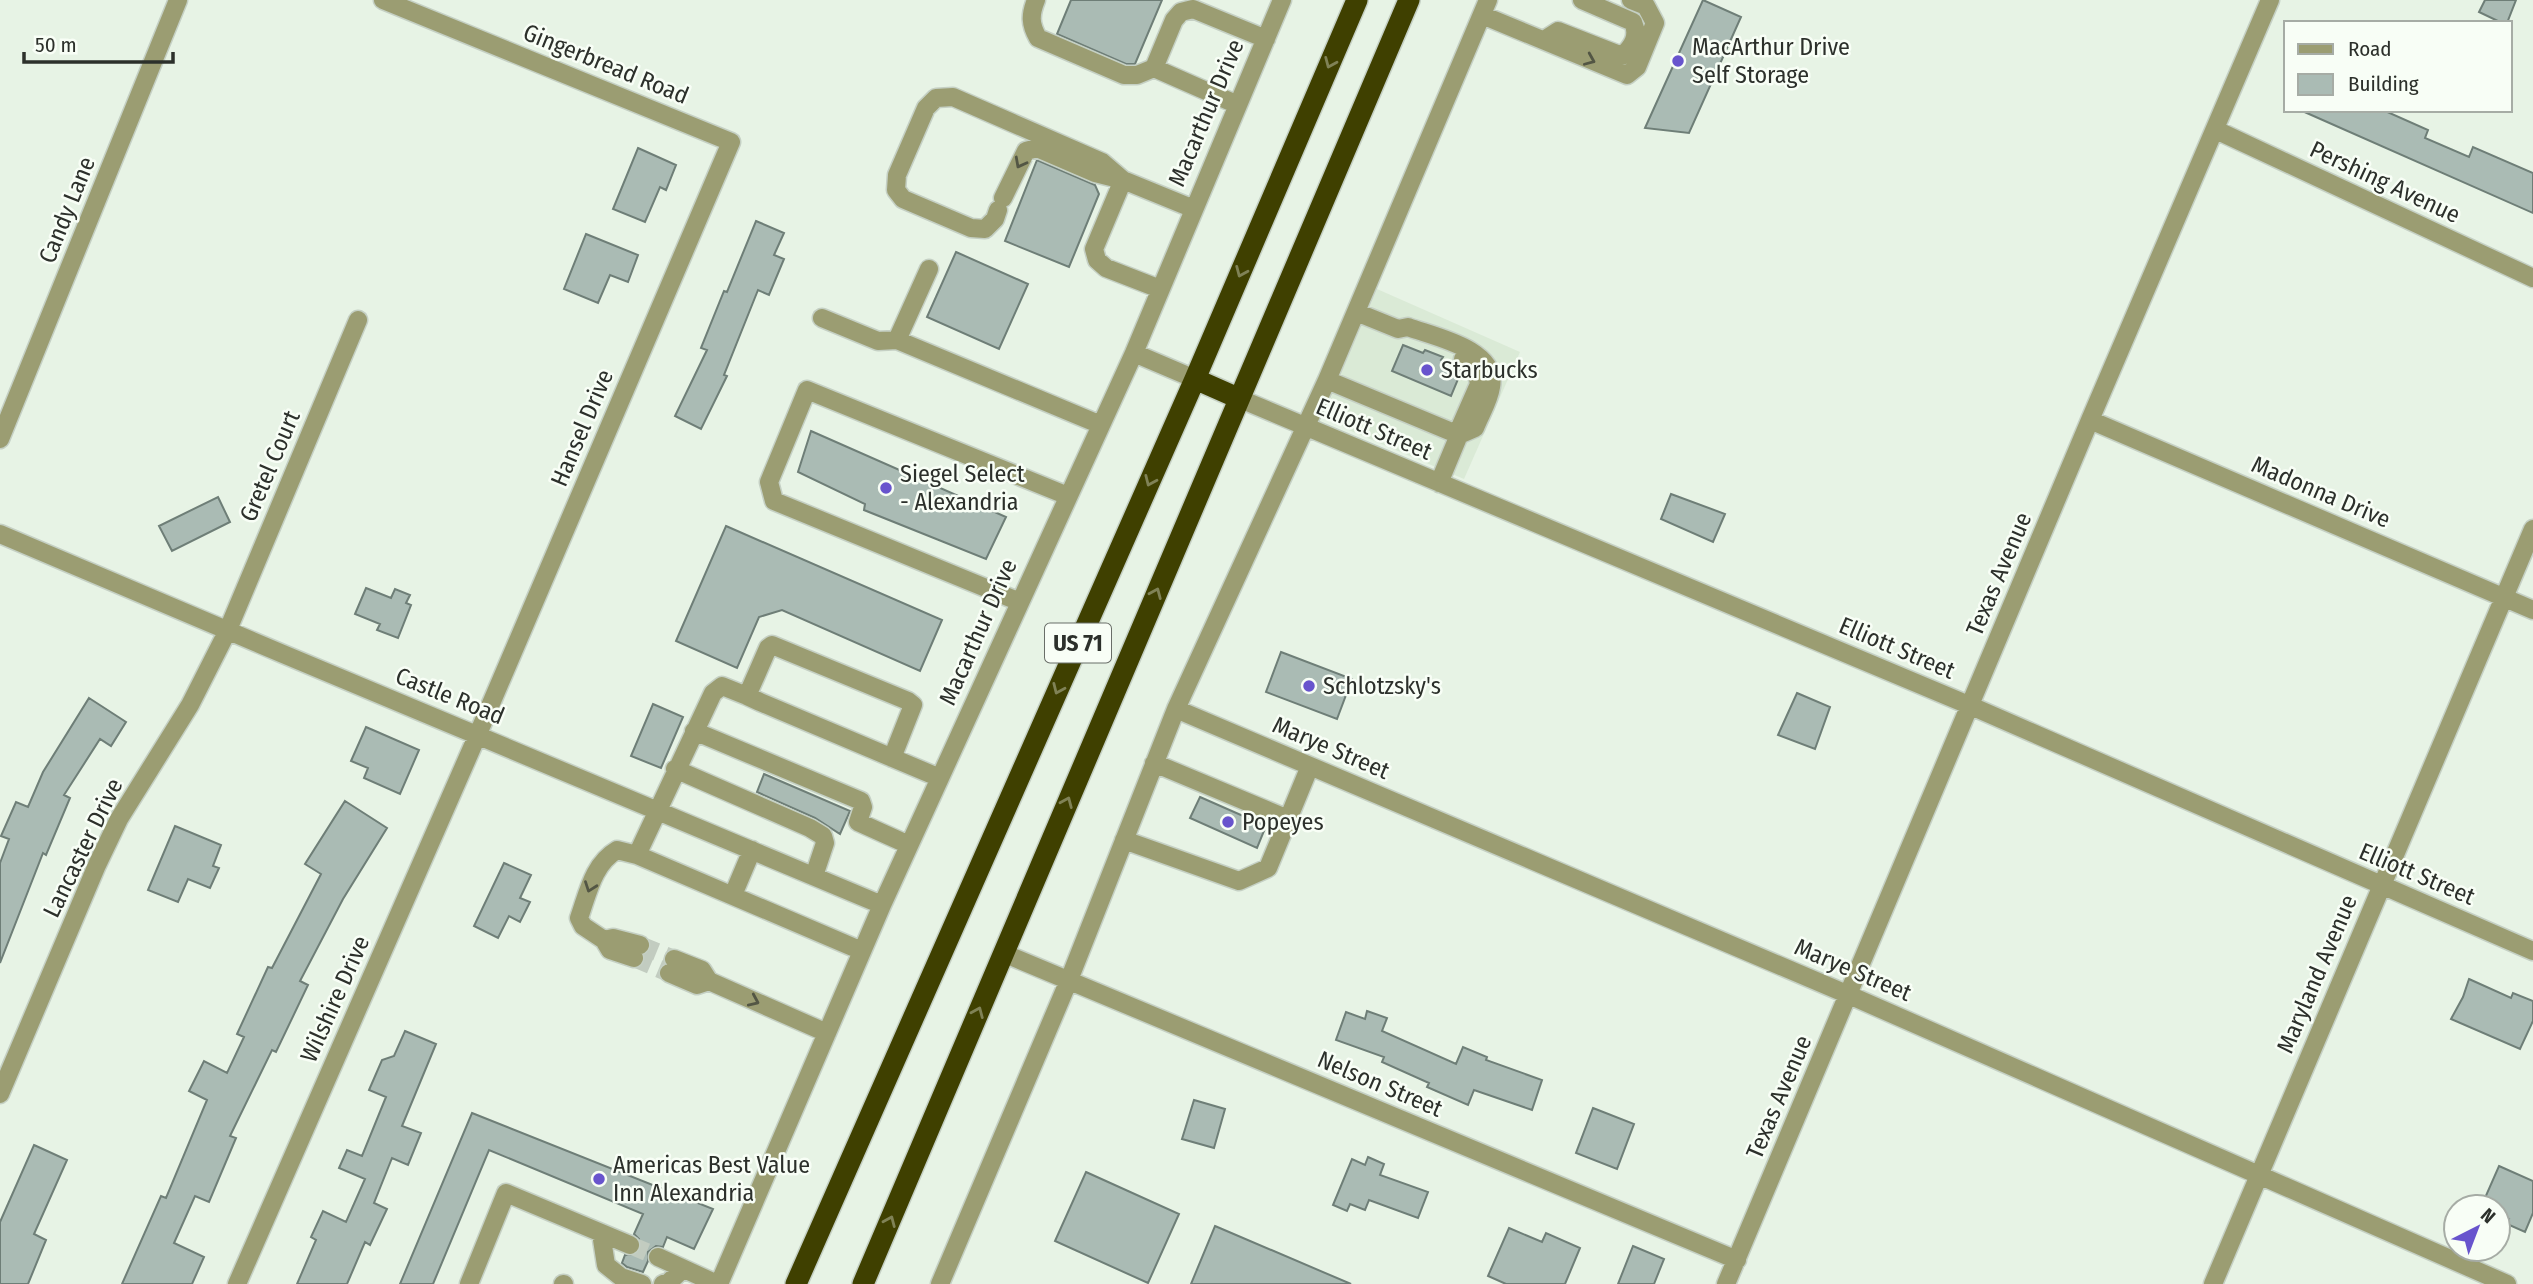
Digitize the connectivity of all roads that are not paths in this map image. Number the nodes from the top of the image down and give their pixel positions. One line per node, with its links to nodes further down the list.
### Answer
1 (178, 0): 34 (street, Candy Lane)
2 (383, 0): 16 (street, Gingerbread Road)
3 (1037, 0): 13 (street)
4 (1282, 0): 11 (street, Macarthur Drive)
5 (1357, 0): 27 (highway, US 71, one-way to 27)
6 (1409, 0): 29 (highway, US 71)
7 (1582, 0): 12 (street)
8 (1631, 0): 12 (street, one-way to 8)
9 (2270, 0): 15 (street, Texas Avenue)
10 (1485, 7): 12 (street); 22 (street)
11 (1266, 39): 13 (street); 14 (street, Macarthur Drive)
12 (1544, 40)
13 (1154, 68): 14 (street)
14 (1238, 106): 18 (street, Macarthur Drive)
15 (2216, 130): 20 (street, Pershing Avenue); 30 (street, Texas Avenue)
16 (732, 142): 47 (street, Hansel Drive)
17 (1123, 180): 17 (street, one-way to 17); 18 (street); 21 (street)
18 (1194, 209): 21 (street, Macarthur Drive)
19 (929, 269): 25 (street)
20 (2533, 278)
21 (1160, 289): 26 (street, Macarthur Drive)
22 (1356, 312): 28 (street); 33 (street)
23 (822, 318): 25 (street)
24 (358, 320): 42 (street, Gretel Court)
25 (897, 340): 31 (street)
26 (1133, 353): 27 (street); 31 (street, Macarthur Drive)
27 (1195, 379): 29 (highway); 75 (highway, US 71, one-way to 75)
28 (1327, 380): 32 (street); 33 (street)
29 (1238, 398): 32 (street, Elliott Street); 66 (highway, US 71, one-way to 29)
30 (2090, 420): 39 (street, Madonna Drive); 44 (street, Texas Avenue)
31 (1101, 425): 36 (street, Macarthur Drive)
32 (1306, 426): 35 (street, Elliott Street); 45 (street)
33 (1458, 435): 35 (street)
34 (0, 439)
35 (1439, 483): 44 (street, Elliott Street)
36 (1068, 495): 40 (street, Macarthur Drive); 40 (street)
37 (2533, 529): 39 (street, Maryland Avenue)
38 (0, 534): 42 (street, Castle Road)
39 (2504, 597): 41 (street, Madonna Drive); 60 (street, Maryland Avenue)
40 (1020, 602): 52 (street, Macarthur Drive)
41 (2533, 610)
42 (227, 632): 47 (street, Castle Road); 71 (street, Lancaster Drive)
43 (747, 696): 46 (street); 48 (street); 48 (street)
44 (1970, 706): 60 (street, Elliott Street); 69 (street, Texas Avenue)
45 (1176, 709): 49 (street); 50 (street, Marye Street)
46 (694, 731): 51 (street); 56 (street)
47 (478, 734): 53 (street, Castle Road); 79 (street, Wilshire Drive)
48 (892, 758): 52 (street)
49 (1154, 763): 54 (street); 55 (street)
50 (1310, 766): 54 (street); 69 (street, Marye Street)
51 (676, 769): 53 (street); 59 (street)
52 (940, 778): 56 (street, Macarthur Drive)
53 (657, 810): 57 (street, Castle Road); 58 (street)
54 (1283, 816): 55 (street)
55 (1124, 840): 68 (street)
56 (909, 845): 62 (street, Macarthur Drive)
57 (752, 850): 59 (street, Castle Road); 61 (street)
58 (637, 855): 61 (street); 65 (street, one-way to 65)
59 (814, 876): 62 (street, Castle Road)
60 (2382, 886): 63 (street, Elliott Street); 72 (street, Maryland Avenue)
61 (733, 895): 64 (street)
62 (882, 905): 64 (street, Macarthur Drive)
63 (2533, 950)
64 (862, 951): 70 (street, Macarthur Drive)
65 (637, 952)
66 (1003, 953): 68 (street, Nelson Street); 86 (highway, US 71, one-way to 66)
67 (671, 966): 70 (street, one-way to 70)
68 (1069, 980): 77 (street, Nelson Street); 87 (street)
69 (1849, 995): 72 (street, Marye Street); 77 (street, Texas Avenue)
70 (827, 1033): 83 (street, Macarthur Drive)
71 (0, 1094)
72 (2259, 1176): 89 (street, Maryland Avenue); 90 (street, Marye Street)
73 (601, 1233): 74 (street); 80 (street); 81 (street)
74 (630, 1245)
75 (809, 1252): 84 (highway); 85 (highway, US 71)
76 (658, 1257): 78 (street)
77 (1737, 1260): 88 (street, Texas Avenue)
78 (683, 1269): 82 (street); 83 (street)
79 (237, 1284)
80 (469, 1284)
81 (642, 1284)
82 (663, 1284)
83 (718, 1284)
84 (790, 1284)
85 (796, 1284)
86 (863, 1284)
87 (940, 1284)
88 (1727, 1284)
89 (2213, 1284)
90 (2507, 1284)

